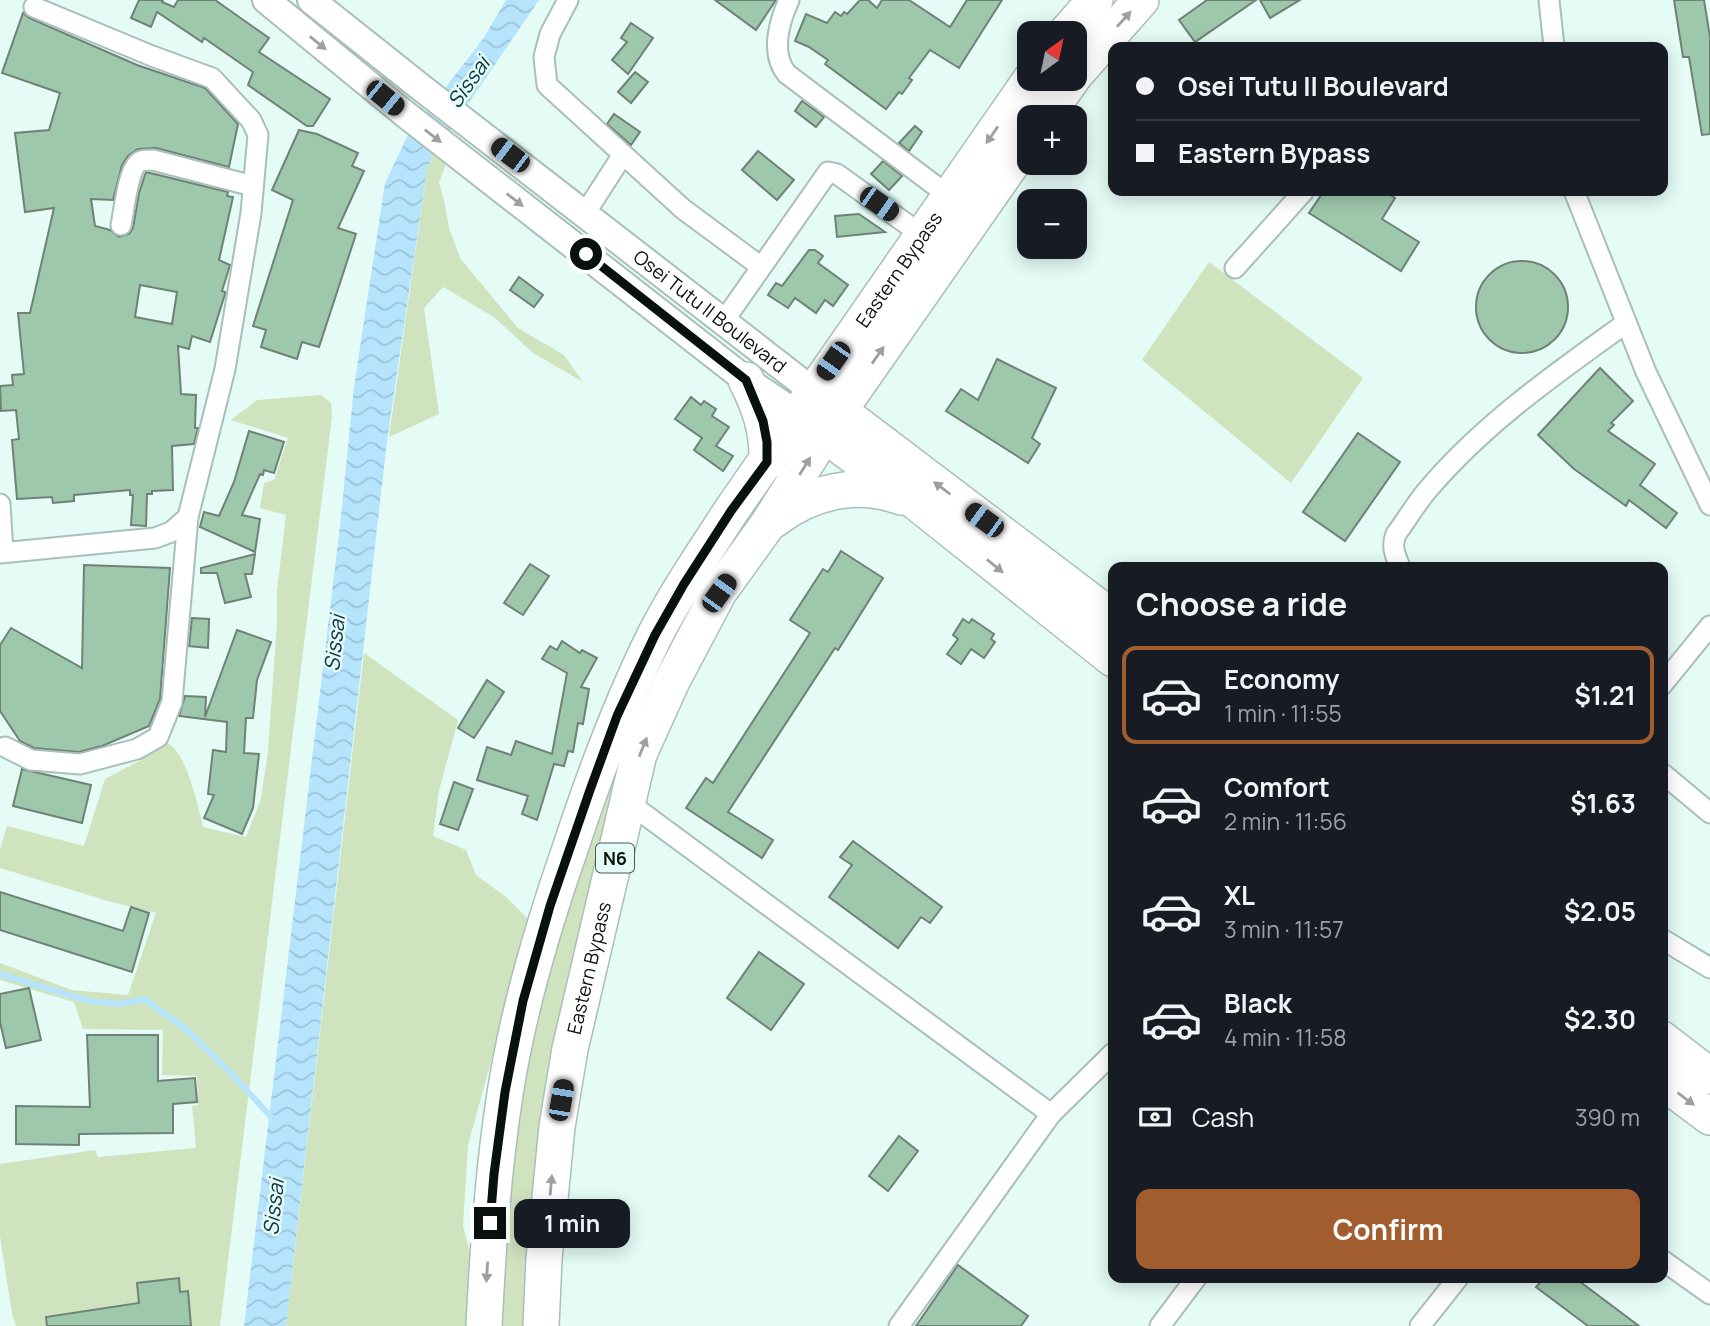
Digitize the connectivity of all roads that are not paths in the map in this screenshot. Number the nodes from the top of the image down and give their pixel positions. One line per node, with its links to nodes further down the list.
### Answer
1 (266, 0): 26 (main road, Osei Tutu II Boulevard, one-way to 26)
2 (311, 0): 19 (main road, Osei Tutu II Boulevard)
3 (568, 0): 14 (street)
4 (789, 0): 16 (street)
5 (1095, 0): 9 (highway)
6 (1141, 0): 11 (highway, one-way to 6)
7 (1549, 0): 10 (street)
8 (34, 7): 15 (street)
9 (1077, 21)
10 (1553, 42)
11 (1087, 61)
12 (1023, 91): 16 (highway, Eastern Bypass, one-way to 16)
13 (1017, 155): 27 (highway, Eastern Bypass, one-way to 13)
14 (622, 156): 19 (street); 22 (street)
15 (253, 186): 20 (street); 32 (street)
16 (949, 196): 21 (highway, Eastern Bypass)
17 (1300, 196): 23 (street)
18 (1576, 196): 25 (street)
19 (584, 215): 24 (main road, Osei Tutu II Boulevard)
20 (121, 225)
21 (922, 235): 22 (street); 27 (highway, Eastern Bypass)
22 (760, 266): 24 (street)
23 (1235, 268)
24 (723, 322): 27 (main road, Osei Tutu II Boulevard)
25 (1626, 323): 31 (street); 35 (street)
26 (746, 380): 27 (main road, Osei Tutu II Boulevard); 28 (highway)
27 (818, 413): 28 (highway, Eastern Bypass / N6); 29 (highway, Osei Tutu II Boulevard); 33 (highway, Eastern Bypass / N6, one-way to 27); 36 (highway, Osei Tutu II Boulevard, one-way to 27)
28 (767, 462): 56 (highway, Eastern Bypass / N6, one-way to 56)
29 (917, 503): 33 (highway); 38 (highway, Osei Tutu II Boulevard, one-way to 38)
30 (0, 504): 34 (street)
31 (1710, 505)
32 (188, 517): 34 (street); 40 (street)
33 (768, 524): 42 (highway, Eastern Bypass / N6, one-way to 33)
34 (1, 552)
35 (1398, 562)
36 (1108, 615)
37 (1710, 626): 39 (street)
38 (1108, 655)
39 (1668, 678)
40 (5, 747)
41 (1668, 779): 43 (street)
42 (629, 803): 50 (street); 57 (highway, Eastern Bypass / N6, one-way to 42)
43 (1710, 813)
44 (1668, 943): 45 (street)
45 (1710, 968)
46 (1668, 1044): 48 (highway)
47 (1108, 1058): 50 (street)
48 (1710, 1076)
49 (1668, 1086): 51 (highway, one-way to 51)
50 (1051, 1114): 58 (street)
51 (1710, 1117)
52 (1668, 1265): 55 (street)
53 (1192, 1283): 59 (street)
54 (1454, 1283): 60 (street)
55 (1710, 1294)
56 (484, 1326)
57 (541, 1326)
58 (899, 1326)
59 (1160, 1326)
60 (1420, 1326)

